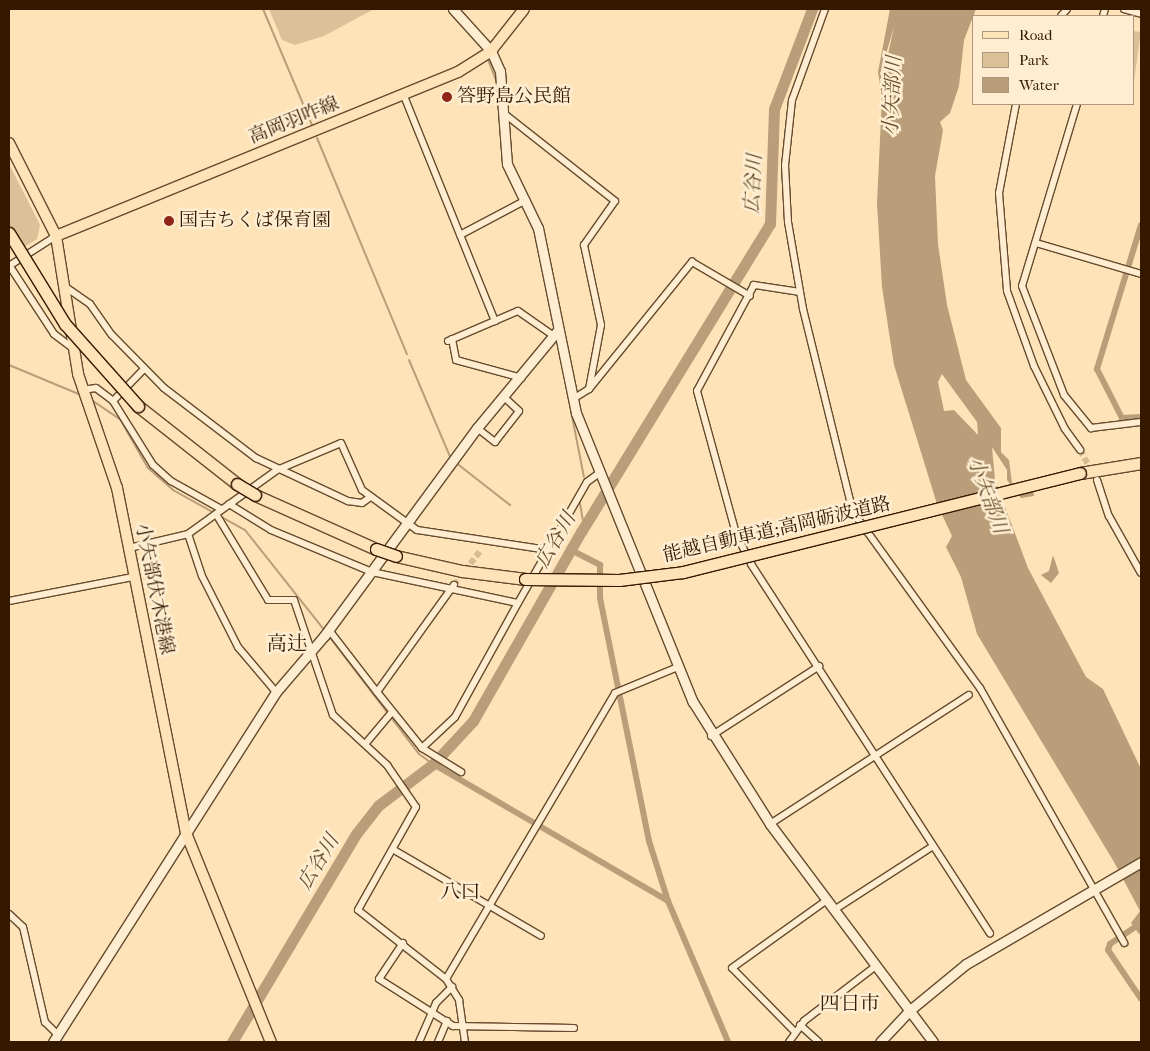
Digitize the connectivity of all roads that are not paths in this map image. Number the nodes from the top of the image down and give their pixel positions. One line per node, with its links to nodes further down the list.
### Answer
1 (453, 9): 6 (street)
2 (524, 9): 6 (main road, 高岡羽咋線)
3 (825, 9): 21 (street)
4 (1124, 9): 5 (street)
5 (1141, 14)
6 (491, 51): 7 (main road, 高岡羽咋線); 10 (street)
7 (404, 96): 15 (street); 16 (main road, 高岡羽咋線)
8 (1016, 105): 35 (street)
9 (1077, 105): 17 (street)
10 (506, 115): 13 (street); 28 (street)
11 (9, 144): 12 (main road, 小矢部伏木港線)
12 (12, 156): 16 (main road, 小矢部伏木港線)
13 (523, 201): 15 (street); 24 (street)
14 (9, 234): 36 (highway, 能越自動車道;高岡砺波道路, bridge)
15 (460, 235): 23 (street)
16 (56, 236): 18 (street); 20 (main road, 小矢部伏木港線)
17 (1036, 243): 19 (street); 33 (street)
18 (9, 265): 25 (street)
19 (1141, 274)
20 (67, 288): 25 (main road, 小矢部伏木港線); 26 (street)
21 (800, 292): 22 (street); 73 (street)
22 (750, 296): 28 (street); 58 (street)
23 (495, 321): 24 (street); 27 (street)
24 (556, 333): 27 (street); 31 (street)
25 (74, 349): 29 (main road, 小矢部伏木港線)
26 (144, 369): 32 (street); 37 (street)
27 (522, 378): 30 (street)
28 (589, 390): 31 (street)
29 (83, 394): 32 (street); 46 (main road, 小矢部伏木港線)
30 (504, 397): 34 (street); 34 (street)
31 (573, 399): 38 (street)
32 (113, 400): 42 (street)
33 (1141, 422)
34 (476, 428): 43 (street)
35 (1080, 450)
36 (1141, 463)
37 (277, 470): 40 (street); 40 (street); 41 (street)
38 (600, 477): 48 (street); 57 (street)
39 (1097, 480): 50 (street)
40 (369, 498): 43 (street)
41 (229, 504): 42 (street); 49 (street)
42 (218, 512): 44 (street); 56 (street)
43 (406, 523): 45 (street); 49 (street)
44 (188, 534): 46 (street); 59 (street)
45 (486, 543): 47 (street); 48 (street)
46 (128, 548): 51 (main road, 小矢部伏木港線)
47 (481, 550)
48 (548, 550): 54 (street)
49 (372, 572): 52 (street); 55 (street)
50 (1141, 573)
51 (133, 577): 53 (street); 69 (main road, 小矢部伏木港線)
52 (452, 588): 54 (street); 60 (street)
53 (9, 601)
54 (518, 603): 65 (street)
55 (327, 633): 56 (street); 60 (street)
56 (313, 651): 59 (street); 64 (street)
57 (678, 666): 63 (street); 75 (street)
58 (819, 666): 63 (street); 66 (street)
59 (276, 692): 69 (street)
60 (377, 692): 62 (street)
61 (969, 695): 66 (street)
62 (389, 714): 64 (street); 65 (street)
63 (711, 736): 68 (street)
64 (366, 743): 71 (street)
65 (422, 748): 67 (street)
66 (874, 756): 68 (street); 70 (street)
67 (461, 772)
68 (770, 824): 74 (street)
69 (186, 833): 92 (street); 93 (main road, 小矢部伏木港線)
70 (933, 846): 76 (street); 78 (street)
71 (394, 850): 75 (street); 80 (street)
72 (1141, 862): 73 (street)
73 (1095, 889): 81 (street); 85 (street)
74 (827, 900): 76 (street); 91 (street)
75 (490, 905): 79 (street); 83 (street)
76 (834, 910): 82 (street)
77 (9, 914): 92 (street)
78 (990, 934)
79 (542, 936)
80 (403, 943): 83 (street); 86 (street)
81 (1124, 943)
82 (876, 966): 85 (street); 89 (street)
83 (446, 979): 84 (street)
84 (452, 986): 86 (street); 88 (street)
85 (910, 1010): 99 (street); 100 (street)
86 (433, 1013): 87 (street); 94 (street)
87 (447, 1021): 88 (street); 95 (street)
88 (463, 1023): 90 (street); 96 (street)
89 (800, 1025): 91 (street); 98 (street)
90 (574, 1028)
91 (794, 1031): 97 (street)
92 (55, 1038)
93 (271, 1042)
94 (419, 1042)
95 (438, 1042)
96 (465, 1042)
97 (789, 1042)
98 (818, 1042)
99 (880, 1042)
100 (933, 1042)

